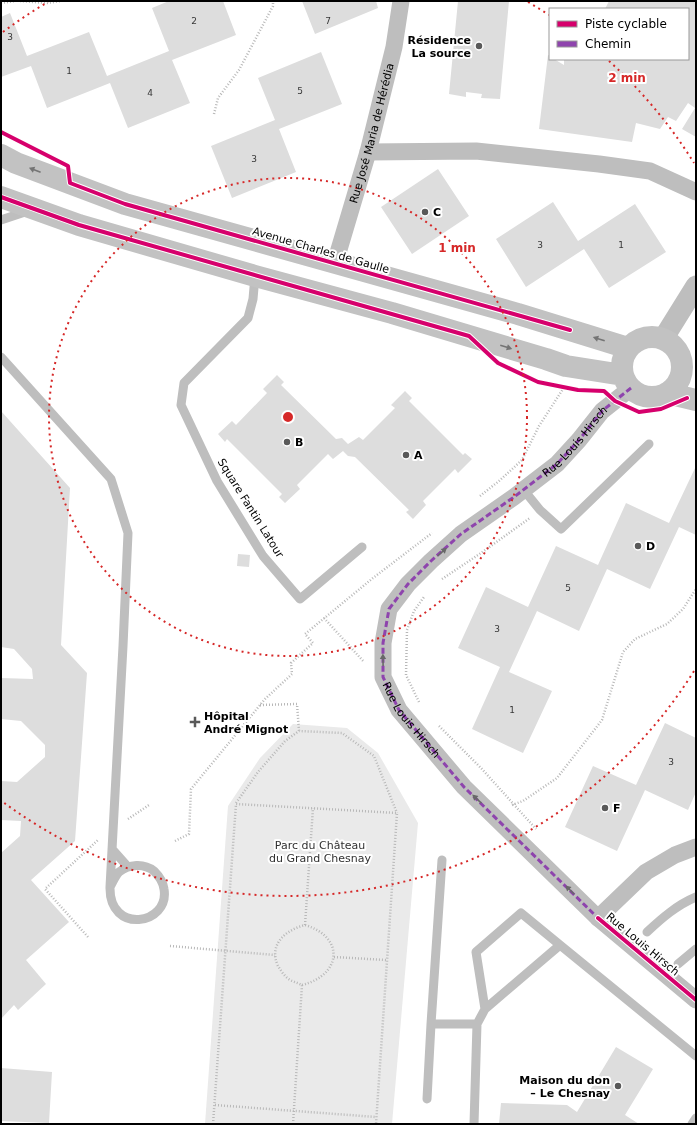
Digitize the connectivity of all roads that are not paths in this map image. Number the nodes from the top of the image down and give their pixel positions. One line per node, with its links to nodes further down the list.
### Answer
1 (401, 1): 2 (street, Rue José Maria de Hérédia)
2 (368, 152): 4 (street); 8 (street, Rue José Maria de Hérédia)
3 (1, 155): 8 (main road, Avenue Charles de Gaulle, one-way to 3)
4 (696, 192)
5 (1, 196): 6 (main road)
6 (34, 208): 7 (lane); 9 (main road)
7 (1, 220)
8 (335, 263): 12 (main road, Avenue Charles de Gaulle, one-way to 8)
9 (255, 276): 15 (main road, one-way to 15); 20 (lane, Square Fantin Latour)
10 (696, 286): 11 (street)
11 (663, 339): 12 (main road); 14 (main road)
12 (628, 348): 15 (main road)
13 (1, 357): 22 (lane)
14 (689, 366): 16 (main road)
15 (627, 382): 16 (main road); 19 (street, Rue Louis Hirsch)
16 (667, 393): 17 (main road)
17 (696, 400)
18 (649, 444): 19 (lane)
19 (523, 489): 27 (street, Rue Louis Hirsch, one-way to 19)
20 (362, 547)
21 (696, 847): 27 (street)
22 (112, 849): 24 (lane); 25 (lane)
23 (442, 860): 34 (lane)
24 (128, 867): 25 (lane); 25 (lane)
25 (110, 887)
26 (696, 897): 28 (lane)
27 (598, 918): 32 (street, Rue Louis Hirsch)
28 (647, 932)
29 (560, 945): 33 (lane); 33 (lane); 36 (lane)
30 (696, 949): 31 (lane)
31 (678, 964)
32 (696, 1000)
33 (485, 1009): 35 (lane)
34 (431, 1024): 35 (lane); 37 (lane)
35 (477, 1024): 39 (lane)
36 (696, 1056)
37 (427, 1099)
38 (696, 1118): 40 (lane)
39 (474, 1124)
40 (692, 1124)

